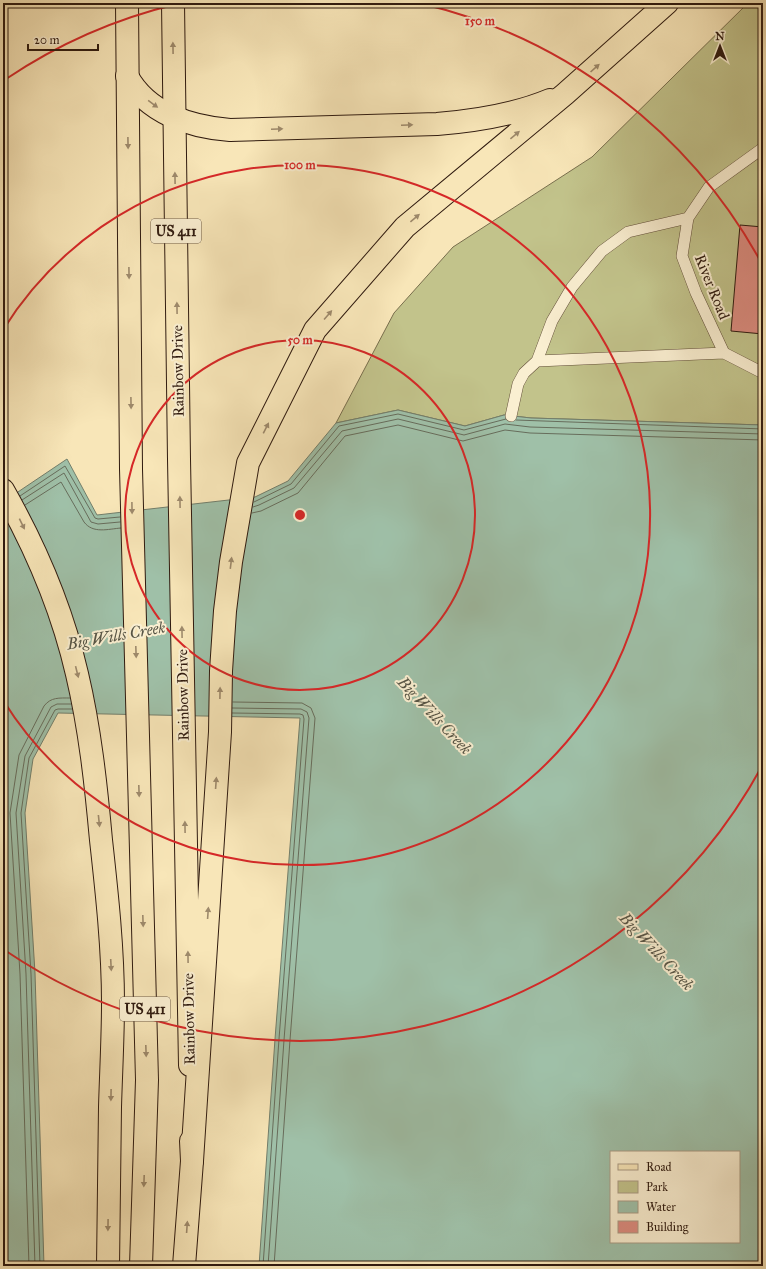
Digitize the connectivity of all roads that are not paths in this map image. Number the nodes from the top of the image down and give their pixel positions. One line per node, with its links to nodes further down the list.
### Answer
1 (127, 3): 4 (main road, US 411)
2 (173, 3): 6 (main road, Rainbow Drive / US 411, one-way to 2)
3 (667, 3): 5 (main road, one-way to 3)
4 (127, 76): 6 (main road, one-way to 6); 16 (main road, US 411, one-way to 16)
5 (565, 94): 6 (main road, one-way to 5); 14 (main road, one-way to 5)
6 (174, 117): 14 (main road, Rainbow Drive / US 411, one-way to 6)
7 (763, 148): 8 (lane, River Road)
8 (688, 218): 9 (lane, River Road); 10 (lane)
9 (724, 353): 10 (lane); 11 (lane)
10 (537, 361): 12 (lane)
11 (763, 373)
12 (511, 416)
13 (3, 490): 15 (main road, one-way to 15)
14 (192, 1161): 17 (main road, Rainbow Drive / US 411, one-way to 14)
15 (108, 1266)
16 (141, 1266)
17 (184, 1266)

